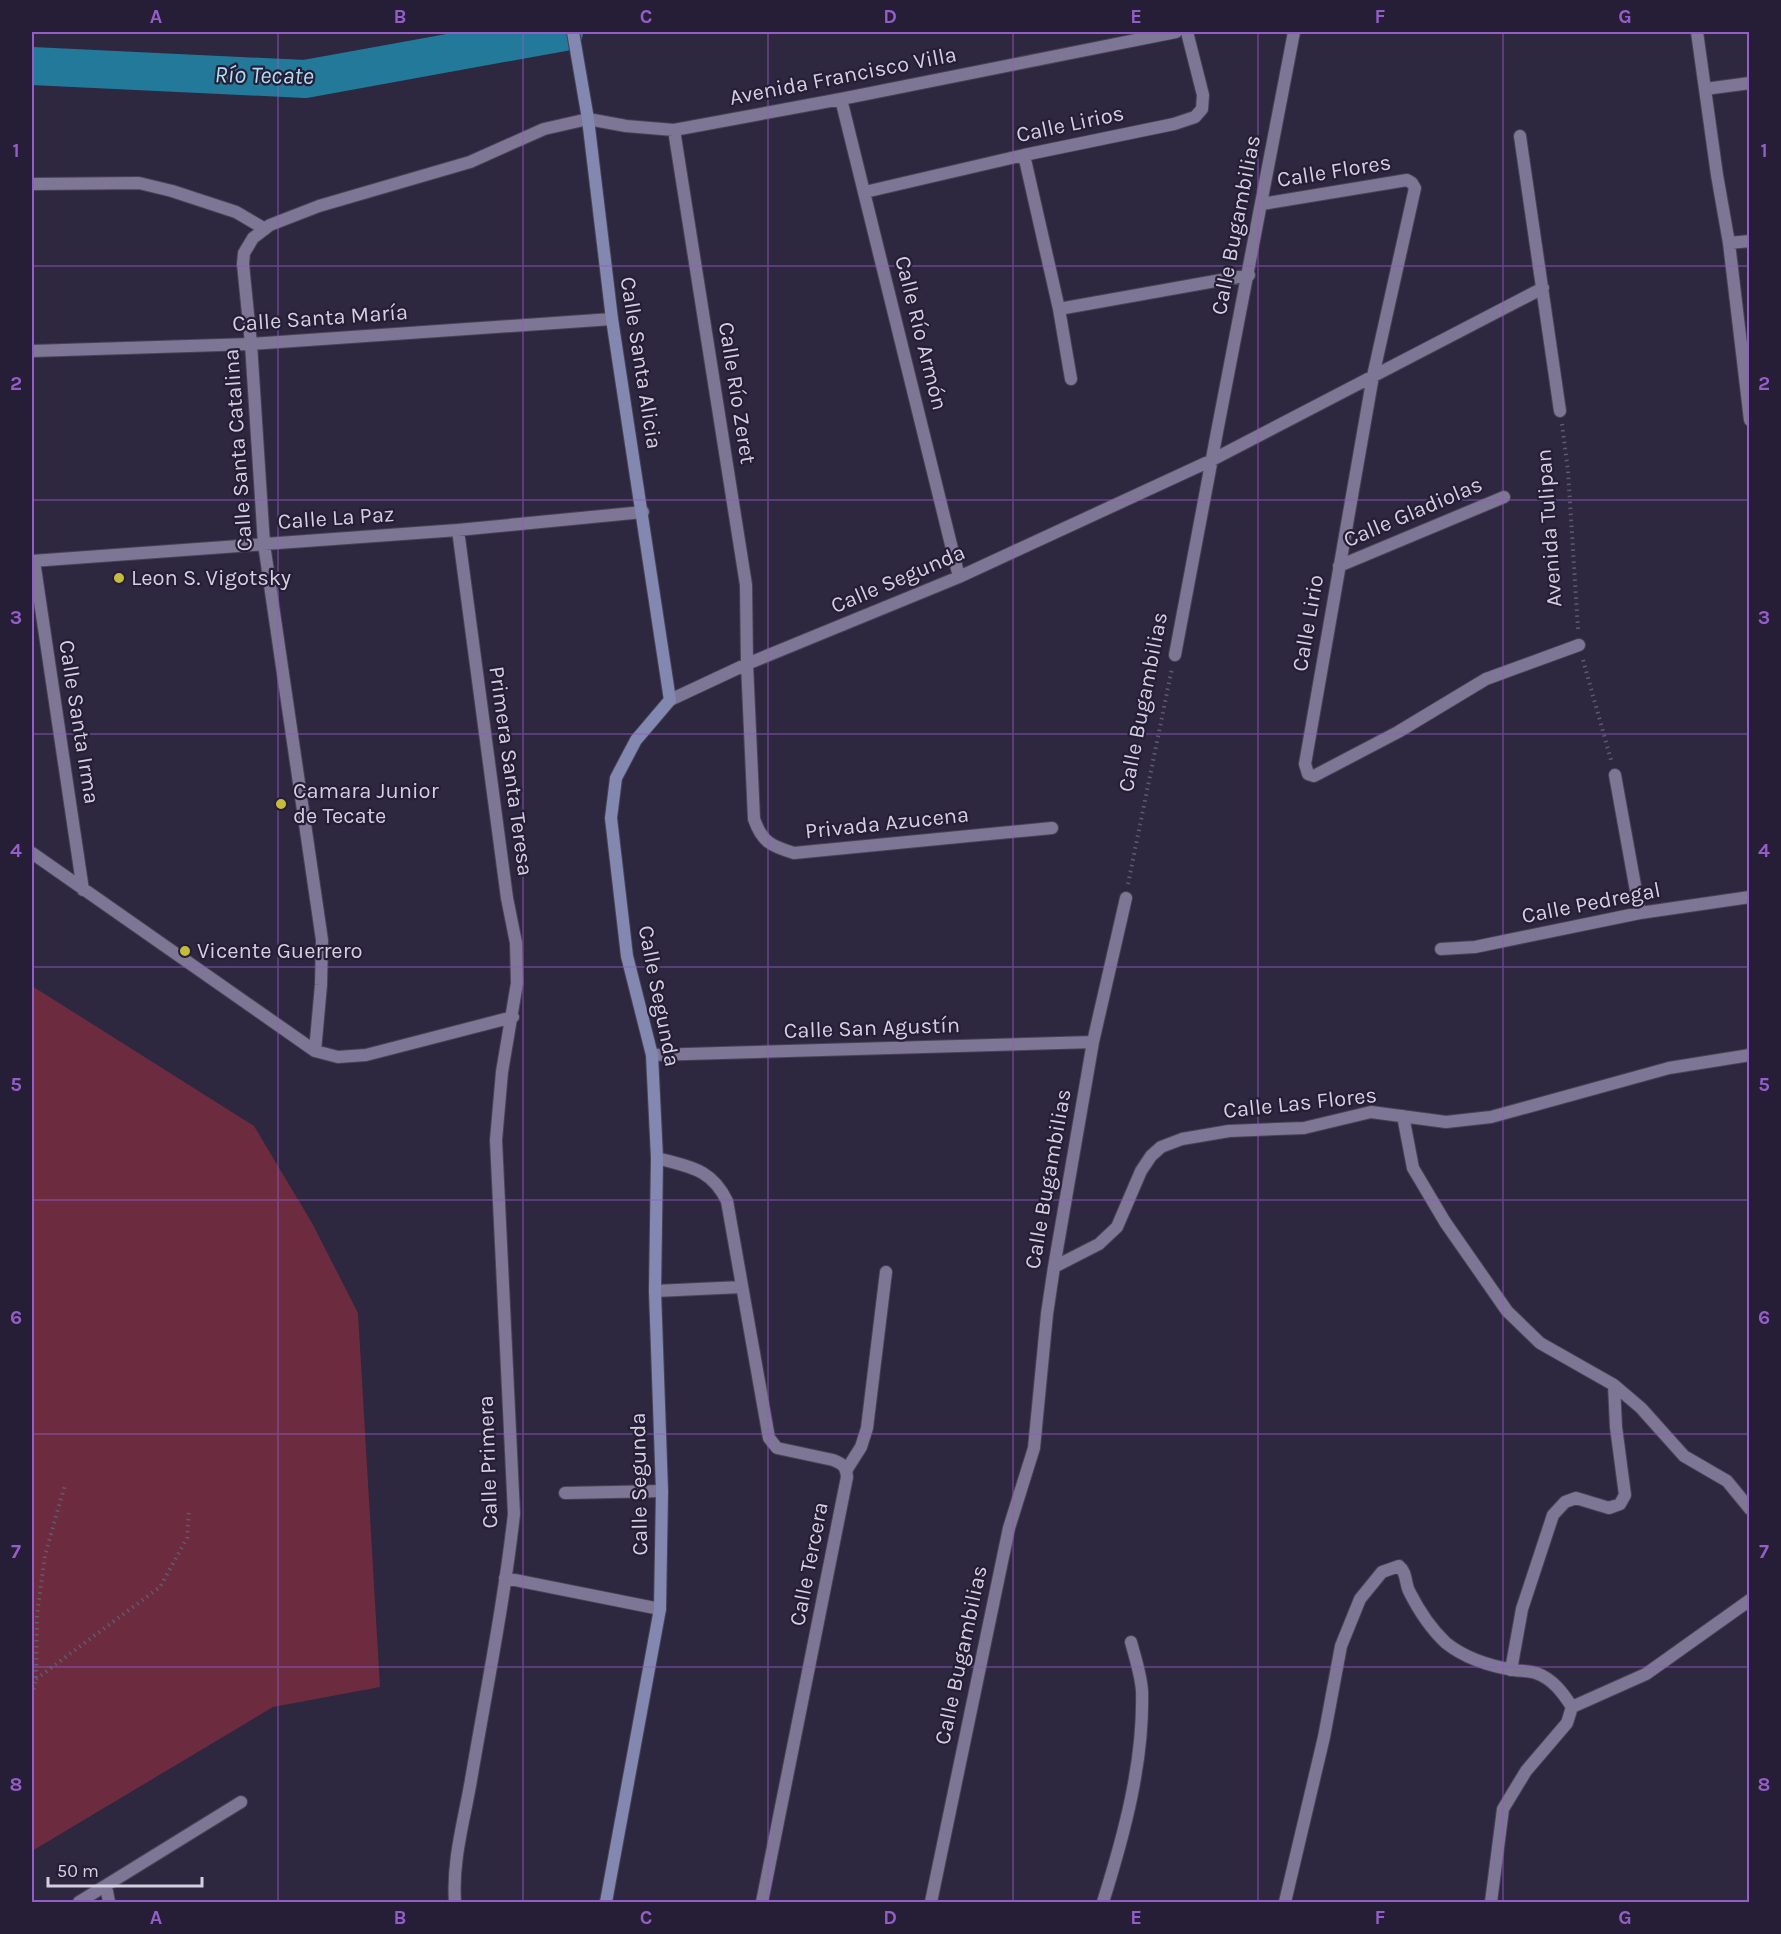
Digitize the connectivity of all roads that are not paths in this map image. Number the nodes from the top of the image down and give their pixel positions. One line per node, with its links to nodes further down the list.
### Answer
1 (573, 32): 9 (street, Calle Santa Alicia)
2 (1176, 32): 8 (street, Avenida Francisco Villa)
3 (1188, 32): 12 (street, Calle Lirios)
4 (1294, 32): 16 (street, Calle Bugambilias)
5 (1697, 32): 7 (street)
6 (1749, 83): 7 (street)
7 (1705, 88): 19 (street)
8 (841, 99): 10 (street, Avenida Francisco Villa); 15 (street, Calle Río Armón)
9 (588, 119): 10 (street, Avenida Francisco Villa); 17 (street, Calle Santa Catalina); 23 (street, Calle Santa Alicia)
10 (674, 130): 41 (street, Calle Río Zeret)
11 (1520, 136): 21 (street)
12 (1024, 155): 15 (street, Calle Lirios); 22 (street)
13 (1413, 183): 16 (street, Calle Flores); 26 (street, Calle Lirio)
14 (32, 184): 17 (street)
15 (865, 192): 38 (street, Calle Río Armón)
16 (1262, 204): 20 (street, Calle Bugambilias)
17 (265, 229): 24 (street, Calle Santa Catalina)
18 (1749, 241): 19 (street)
19 (1729, 243): 28 (street)
20 (1249, 274): 22 (street); 31 (street, Calle Bugambilias)
21 (1542, 288): 26 (street); 29 (street)
22 (1059, 309): 27 (street)
23 (612, 319): 24 (street, Calle Santa María); 33 (street, Calle Santa Alicia)
24 (251, 345): 25 (street, Calle Santa María); 35 (street, Calle Santa Catalina)
25 (32, 351)
26 (1372, 376): 31 (street); 37 (street, Calle Lirio)
27 (1071, 379)
28 (1748, 401): 30 (street)
29 (1560, 411)
30 (1749, 420)
31 (1210, 461): 38 (street, Calle Segunda); 40 (street, Calle Bugambilias)
32 (1504, 496): 37 (street, Calle Gladiolas)
33 (643, 512): 34 (street, Calle La Paz); 42 (street, Calle Santa Alicia)
34 (458, 530): 35 (street, Calle La Paz); 51 (street, Primera Santa Teresa)
35 (264, 544): 36 (street, Calle La Paz); 53 (street, Calle Santa Catalina)
36 (33, 561): 46 (street, Calle Santa Irma)
37 (1339, 566): 39 (street, Calle Lirio)
38 (959, 577): 41 (street, Calle Segunda)
39 (1579, 645)
40 (1175, 655)
41 (747, 664): 42 (street, Calle Segunda); 44 (street, Privada Azucena)
42 (670, 700): 54 (street, Calle Segunda)
43 (1615, 775): 49 (street)
44 (1052, 828)
45 (32, 853): 46 (street)
46 (83, 890): 53 (street)
47 (1749, 897): 49 (street, Calle Pedregal)
48 (1126, 898): 52 (street, Calle Bugambilias)
49 (1640, 913): 50 (street, Calle Pedregal)
50 (1441, 949)
51 (513, 1017): 53 (street); 67 (street, Calle Primera)
52 (1093, 1042): 54 (street, Calle San Agustín); 58 (street, Calle Bugambilias)
53 (315, 1051)
54 (652, 1055): 57 (street, Calle Segunda)
55 (1749, 1055): 56 (street, Calle Las Flores)
56 (1403, 1116): 58 (street, Calle Las Flores); 62 (street)
57 (657, 1158): 60 (street); 61 (street, Calle Segunda)
58 (1054, 1267): 80 (street, Calle Bugambilias)
59 (886, 1272): 63 (street)
60 (742, 1287): 61 (street); 63 (street)
61 (655, 1291): 64 (street, Calle Segunda)
62 (1614, 1385): 66 (street); 71 (street)
63 (847, 1469): 79 (street, Calle Tercera)
64 (662, 1491): 65 (street); 69 (street, Calle Segunda)
65 (565, 1493)
66 (1749, 1509)
67 (505, 1578): 69 (street); 77 (street, Calle Primera)
68 (1749, 1600): 72 (street)
69 (660, 1609): 78 (street, Calle Segunda)
70 (1131, 1642): 81 (street)
71 (1511, 1670): 72 (street); 82 (street)
72 (1572, 1707): 83 (street)
73 (241, 1802): 74 (street)
74 (106, 1886): 75 (street); 76 (street)
75 (79, 1902)
76 (110, 1902)
77 (455, 1902)
78 (606, 1902)
79 (762, 1902)
80 (931, 1902)
81 (1103, 1902)
82 (1285, 1902)
83 (1491, 1902)

